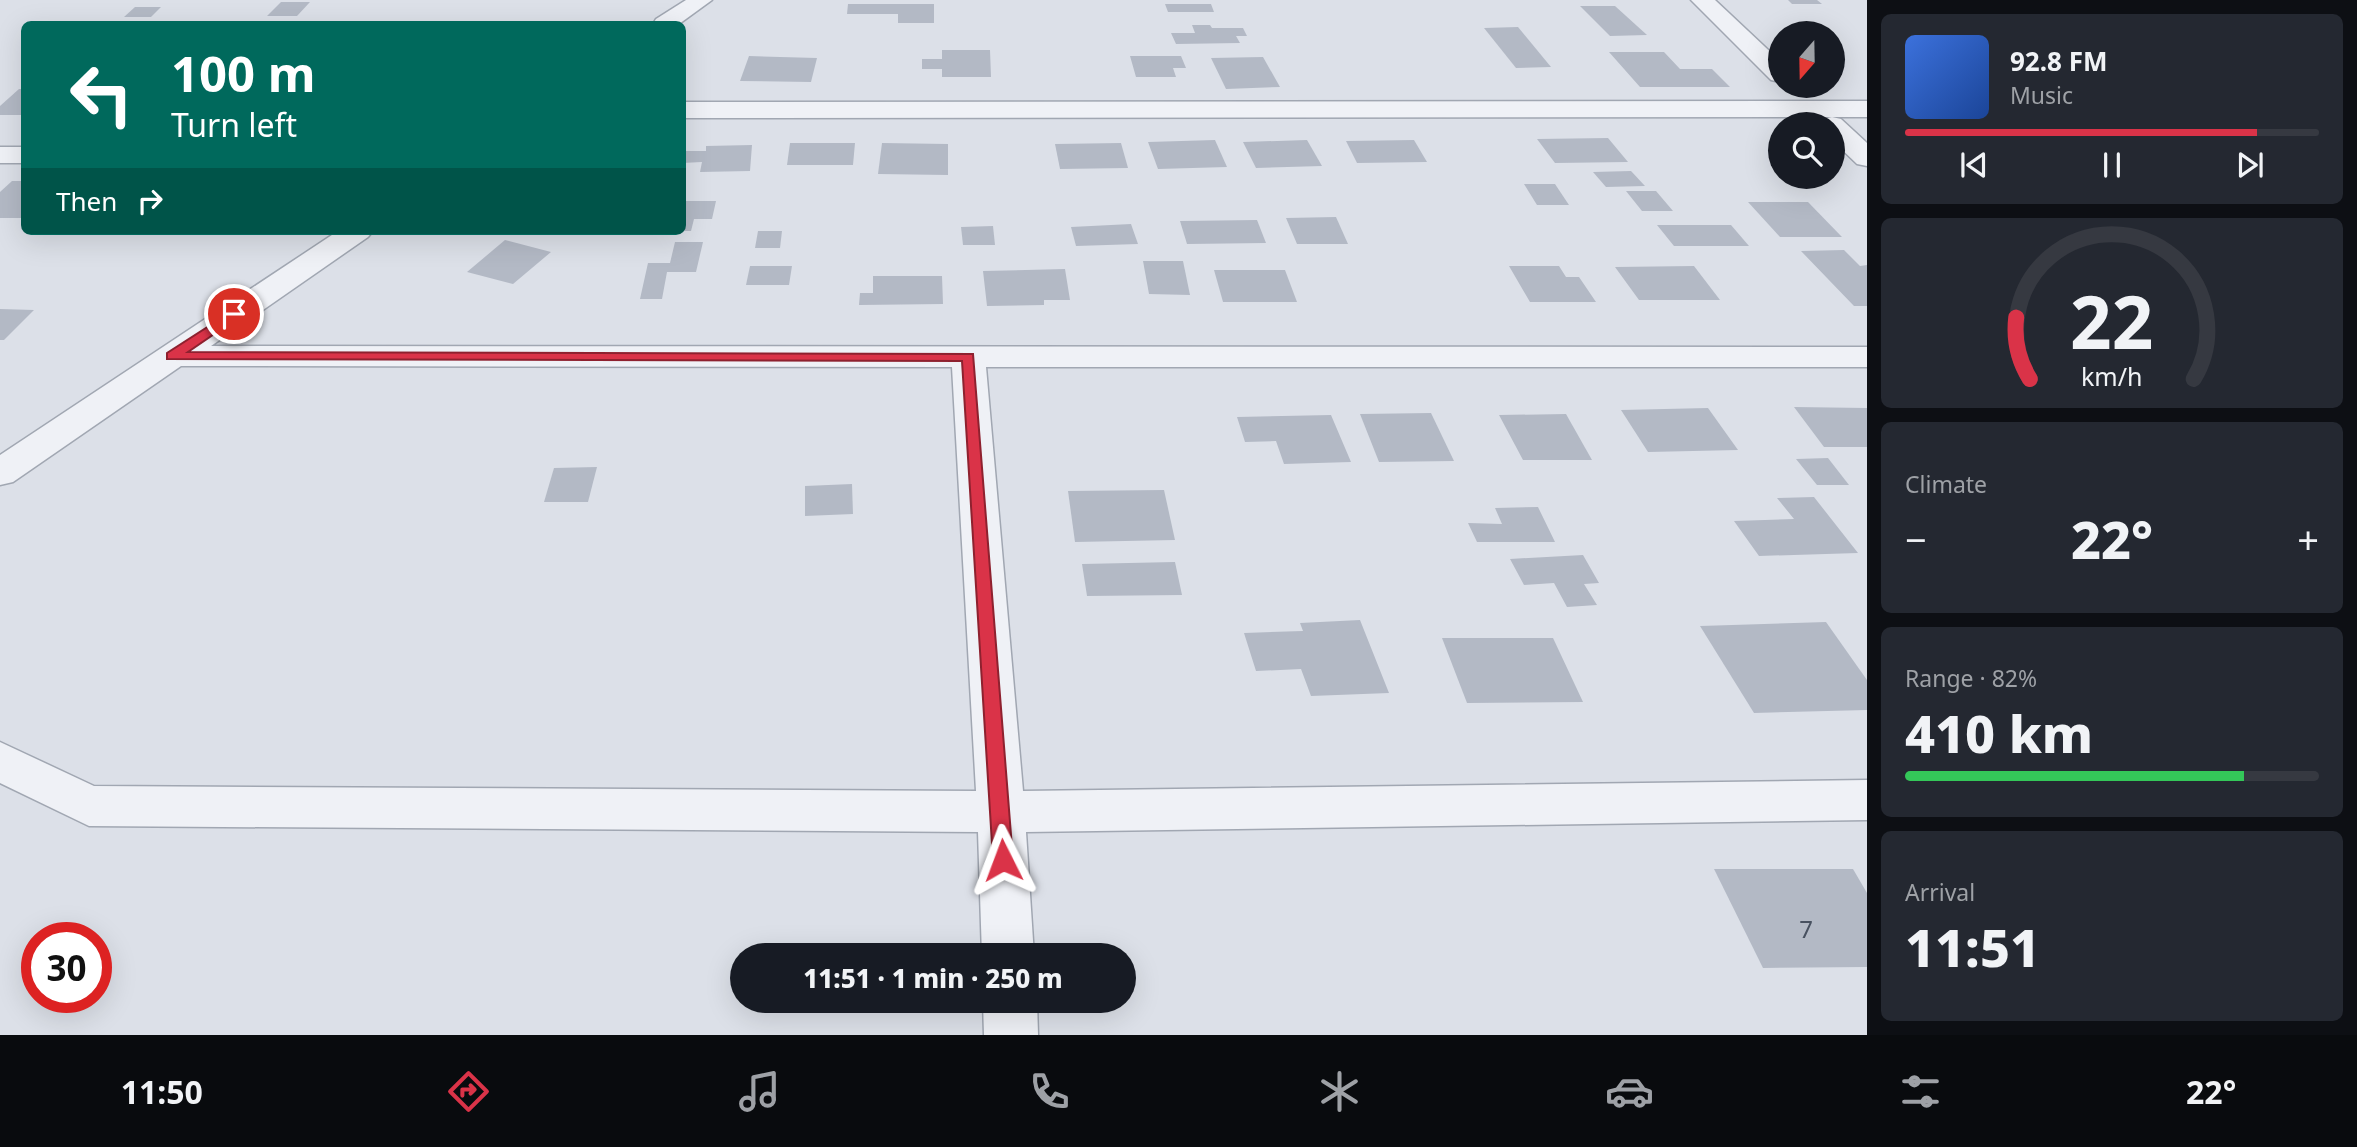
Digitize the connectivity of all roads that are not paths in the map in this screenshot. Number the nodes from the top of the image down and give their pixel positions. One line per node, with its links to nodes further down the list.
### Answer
1 (701, 0): 3 (street)
2 (1702, 0): 4 (street)
3 (669, 21)
4 (1768, 63)
5 (1804, 98): 8 (street)
6 (1867, 109): 9 (street)
7 (686, 110): 10 (street)
8 (1819, 112)
9 (1845, 114)
10 (1768, 119)
11 (1845, 137): 14 (street)
12 (0, 155): 13 (street)
13 (21, 155)
14 (1867, 158)
15 (352, 235): 16 (street)
16 (172, 356): 17 (street); 19 (street)
17 (968, 357): 18 (street); 22 (street)
18 (1867, 357)
19 (0, 472)
20 (0, 761): 22 (street)
21 (1867, 800): 22 (street)
22 (1000, 812): 23 (street)
23 (1006, 943)
24 (1010, 1013): 25 (street)
25 (1011, 1035)

